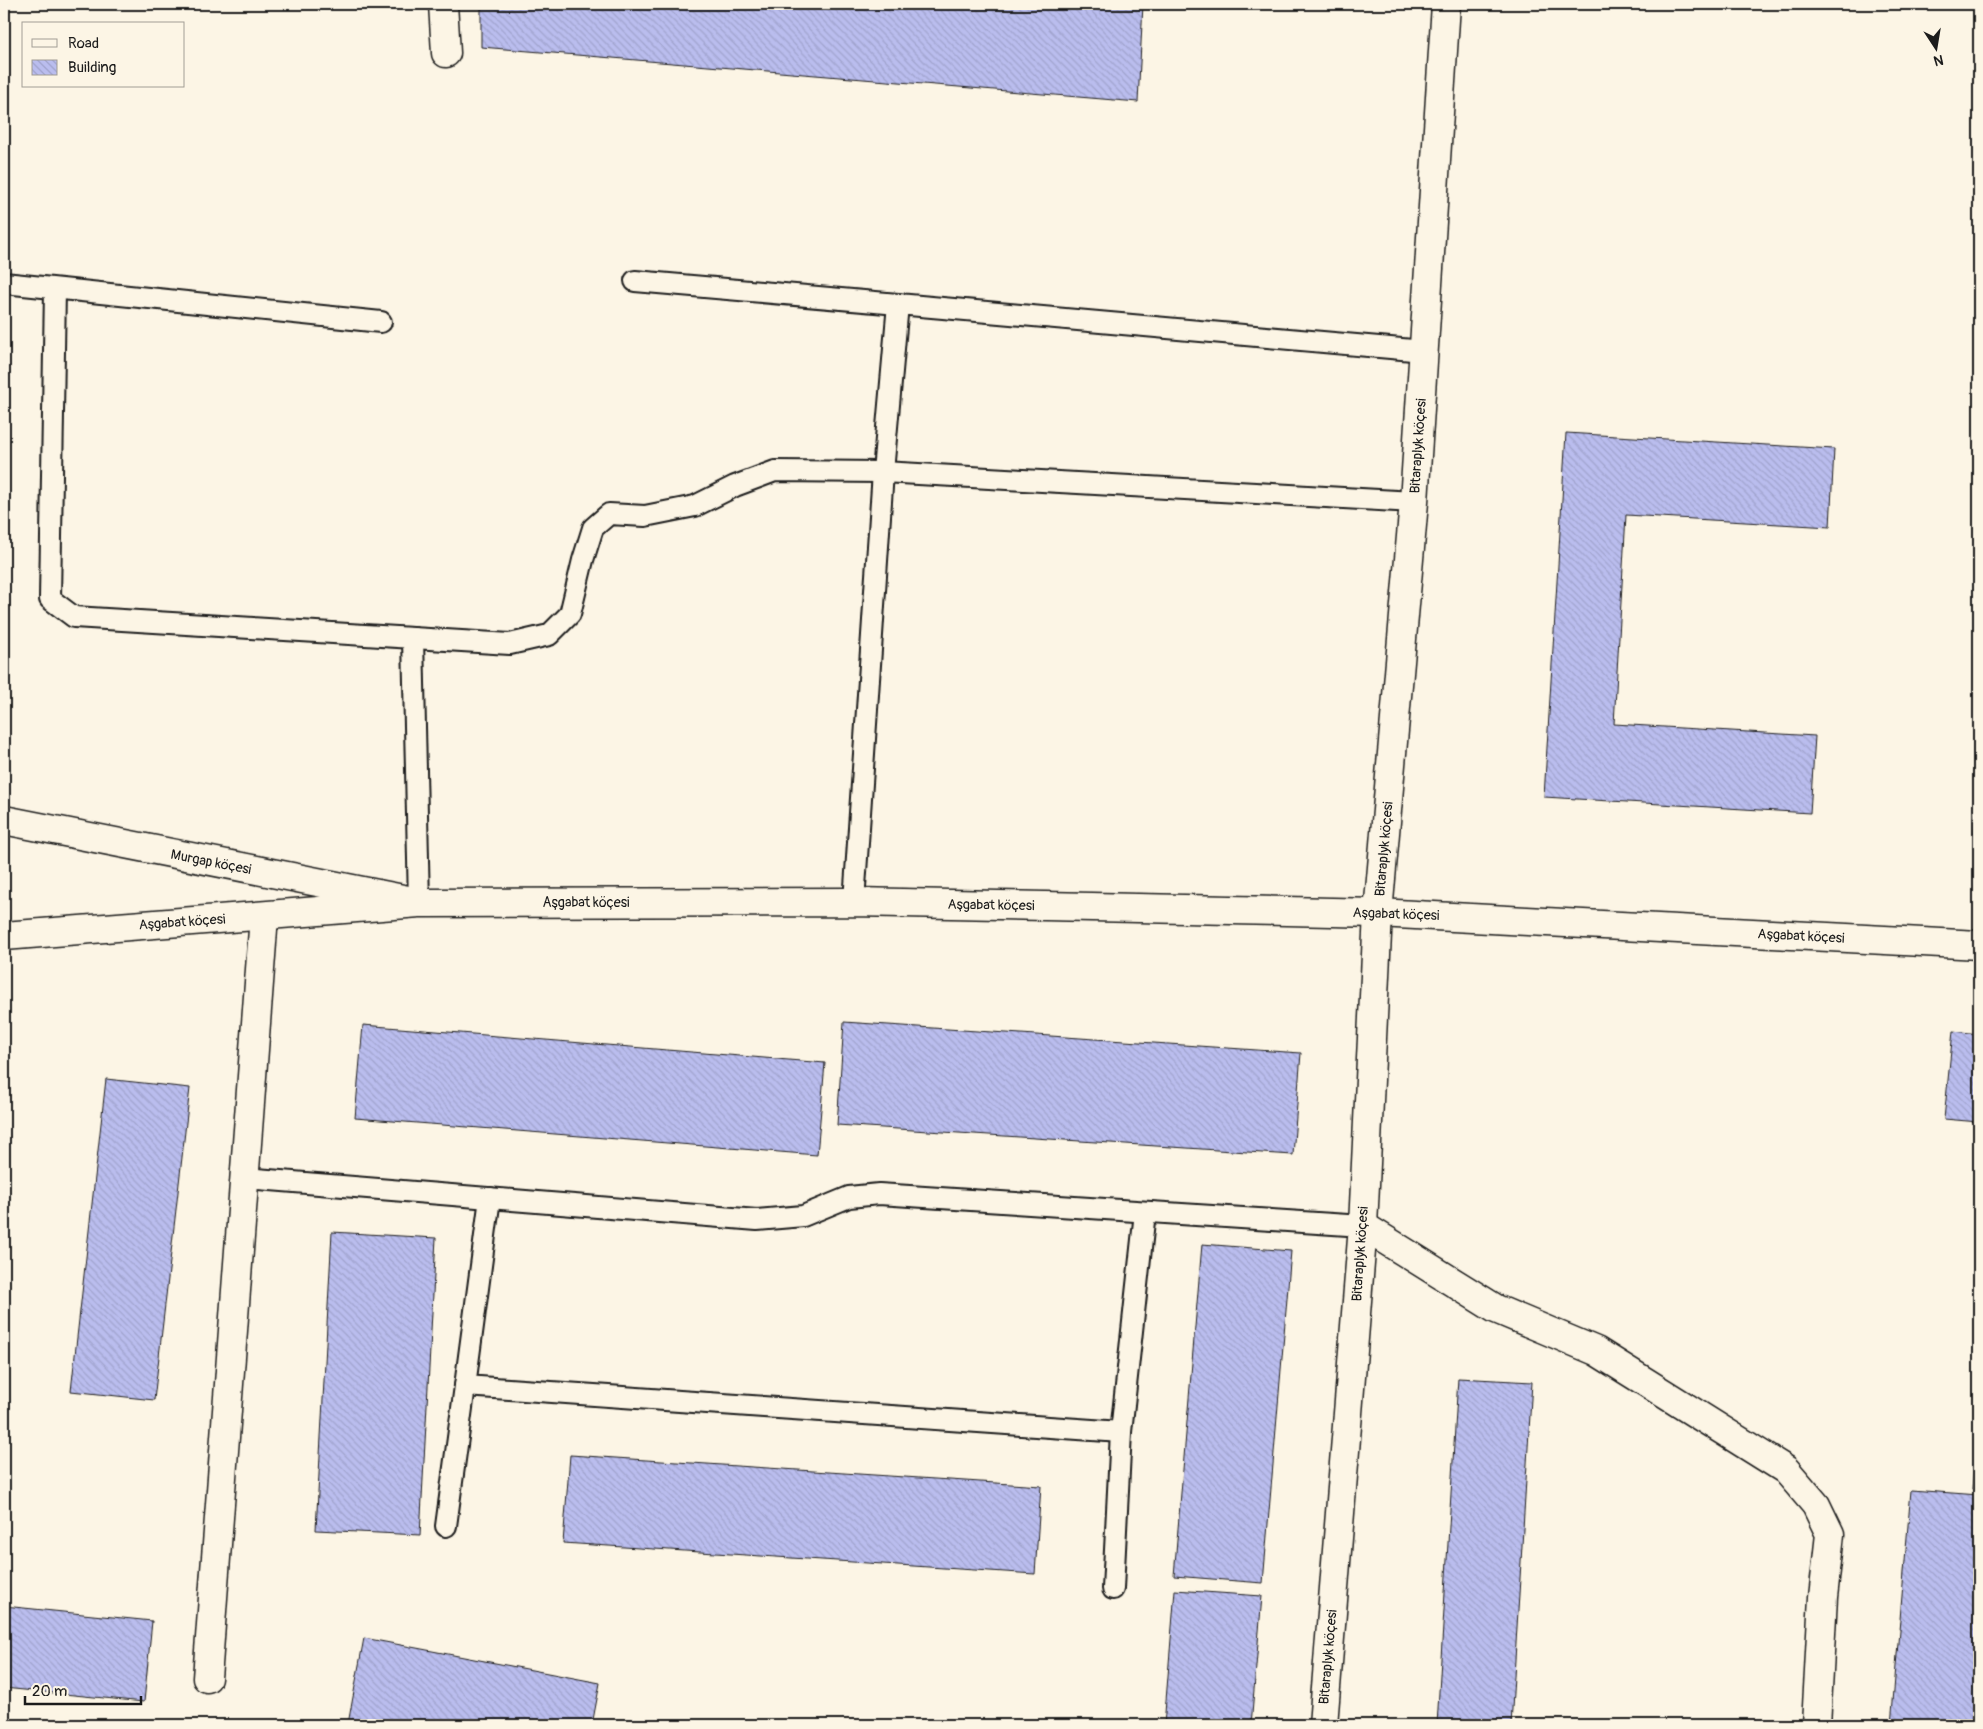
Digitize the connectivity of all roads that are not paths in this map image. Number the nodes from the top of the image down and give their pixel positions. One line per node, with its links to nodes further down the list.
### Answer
1 (443, 4): 3 (street)
2 (1446, 4): 9 (street, Bitaraplyk köçesi)
3 (446, 53)
4 (635, 281): 7 (lane)
5 (4, 283): 6 (lane)
6 (55, 289): 8 (lane); 12 (lane)
7 (898, 304): 9 (lane); 10 (lane)
8 (382, 322)
9 (1424, 351): 11 (street, Bitaraplyk köçesi)
10 (884, 472): 11 (lane); 12 (lane); 14 (lane)
11 (1414, 502): 16 (street, Bitaraplyk köçesi)
12 (414, 638): 15 (lane)
13 (4, 820): 15 (street, Murgap köçesi)
14 (854, 902): 15 (street, Aşgabat köçesi); 16 (street, Aşgabat köçesi)
15 (419, 903): 17 (street, Aşgabat köçesi)
16 (1378, 913): 19 (street, Aşgabat köçesi); 23 (street, Bitaraplyk köçesi)
17 (264, 916): 18 (street, Aşgabat köçesi); 20 (street)
18 (4, 936)
19 (1979, 945)
20 (244, 1178): 21 (lane); 28 (street)
21 (490, 1198): 22 (lane); 24 (lane)
22 (1145, 1212): 23 (lane); 25 (lane)
23 (1363, 1226): 29 (street, Bitaraplyk köçesi); 30 (street)
24 (465, 1386): 25 (lane); 26 (lane)
25 (1121, 1432): 27 (lane)
26 (446, 1526)
27 (1113, 1589)
28 (207, 1678)
29 (1323, 1725)
30 (1816, 1725)

